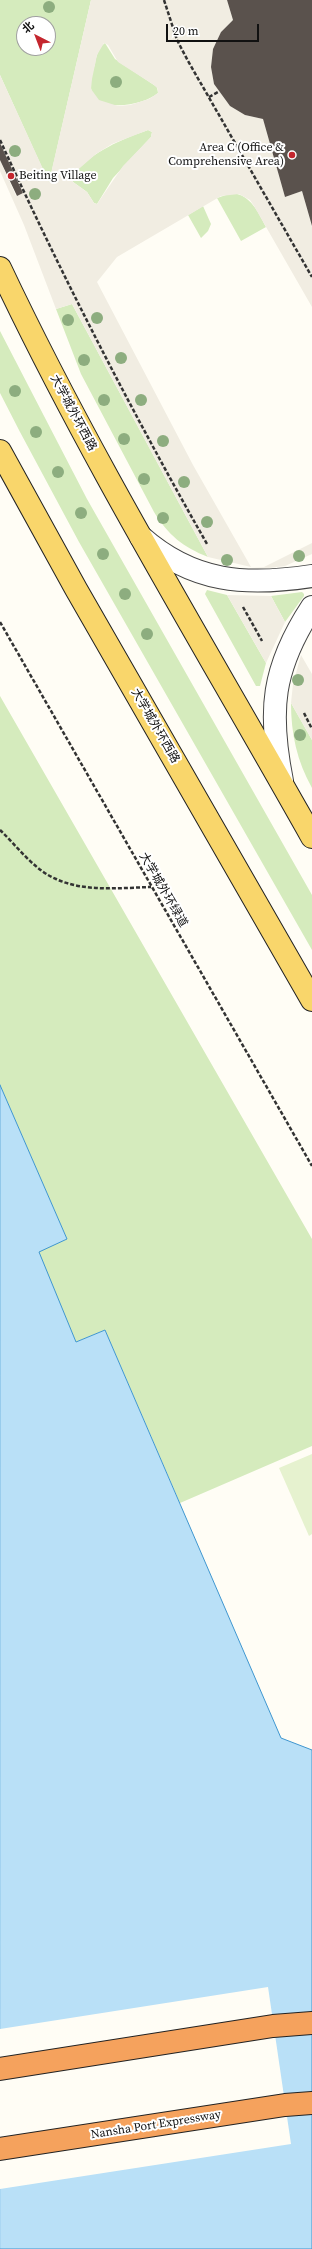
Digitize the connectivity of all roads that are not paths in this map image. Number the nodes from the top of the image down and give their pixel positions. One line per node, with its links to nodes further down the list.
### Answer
1 (0, 268): 3 (main road, 大学城外环西路)
2 (0, 451): 8 (main road, 大学城外环西路)
3 (140, 537): 4 (street); 6 (main road, 大学城外环西路)
4 (312, 576)
5 (312, 607): 6 (street)
6 (282, 784): 7 (main road, 大学城外环西路)
7 (312, 837)
8 (312, 1000)
9 (312, 2023): 10 (highway)
10 (0, 2069)
11 (312, 2103): 12 (highway, Nansha Port Expressway)
12 (0, 2149)

